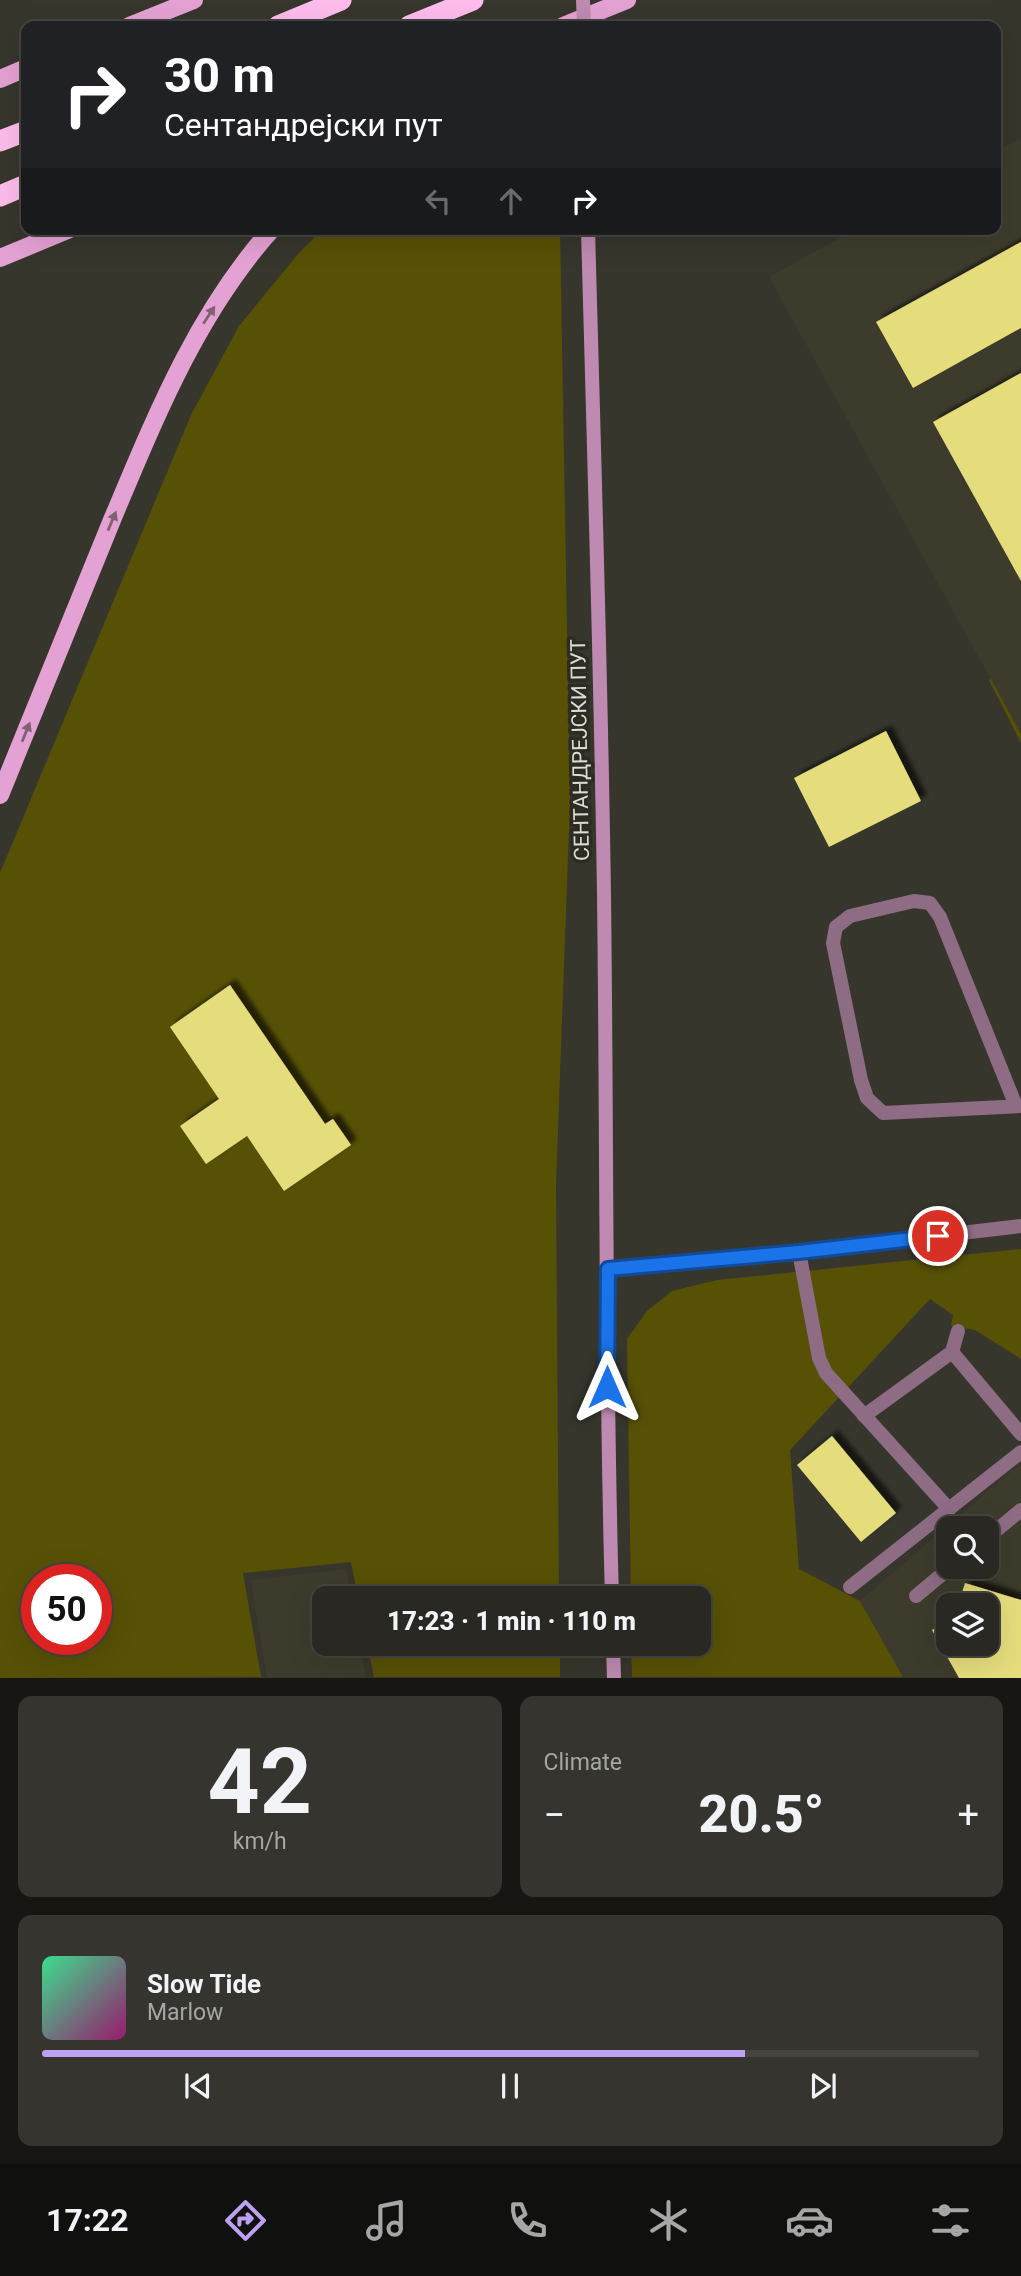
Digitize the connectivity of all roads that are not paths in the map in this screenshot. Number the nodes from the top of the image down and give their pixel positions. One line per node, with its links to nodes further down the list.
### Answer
1 (194, 0): 6 (main road)
2 (341, 0): 7 (highway)
3 (474, 0): 8 (highway)
4 (583, 0): 10 (main road, bridge)
5 (627, 0): 9 (main road)
6 (142, 21)
7 (290, 21)
8 (422, 21)
9 (575, 21)
10 (584, 21)
11 (21, 70): 12 (main road)
12 (0, 79)
13 (21, 133): 14 (highway)
14 (0, 142)
15 (21, 187): 16 (highway)
16 (0, 196)
17 (56, 235): 20 (main road)
18 (267, 235): 21 (main road, one-way to 18)
19 (588, 235): 25 (main road, СЕНТАНДРЕЈСКИ ПУТ)
20 (0, 258)
21 (0, 795)
22 (1019, 1106): 22 (street)
23 (1021, 1226): 24 (street)
24 (799, 1252): 25 (street); 28 (street)
25 (608, 1269): 35 (main road, СЕНТАНДРЕЈСКИ ПУТ)
26 (958, 1331): 27 (street)
27 (952, 1352): 28 (street); 29 (street)
28 (864, 1416): 31 (street)
29 (1021, 1434)
30 (1021, 1452): 31 (street)
31 (949, 1509): 36 (street)
32 (1021, 1510): 33 (street)
33 (999, 1528)
34 (936, 1579): 37 (street)
35 (612, 1586)
36 (849, 1587)
37 (916, 1596)
38 (613, 1656): 39 (main road)
39 (614, 1678)

